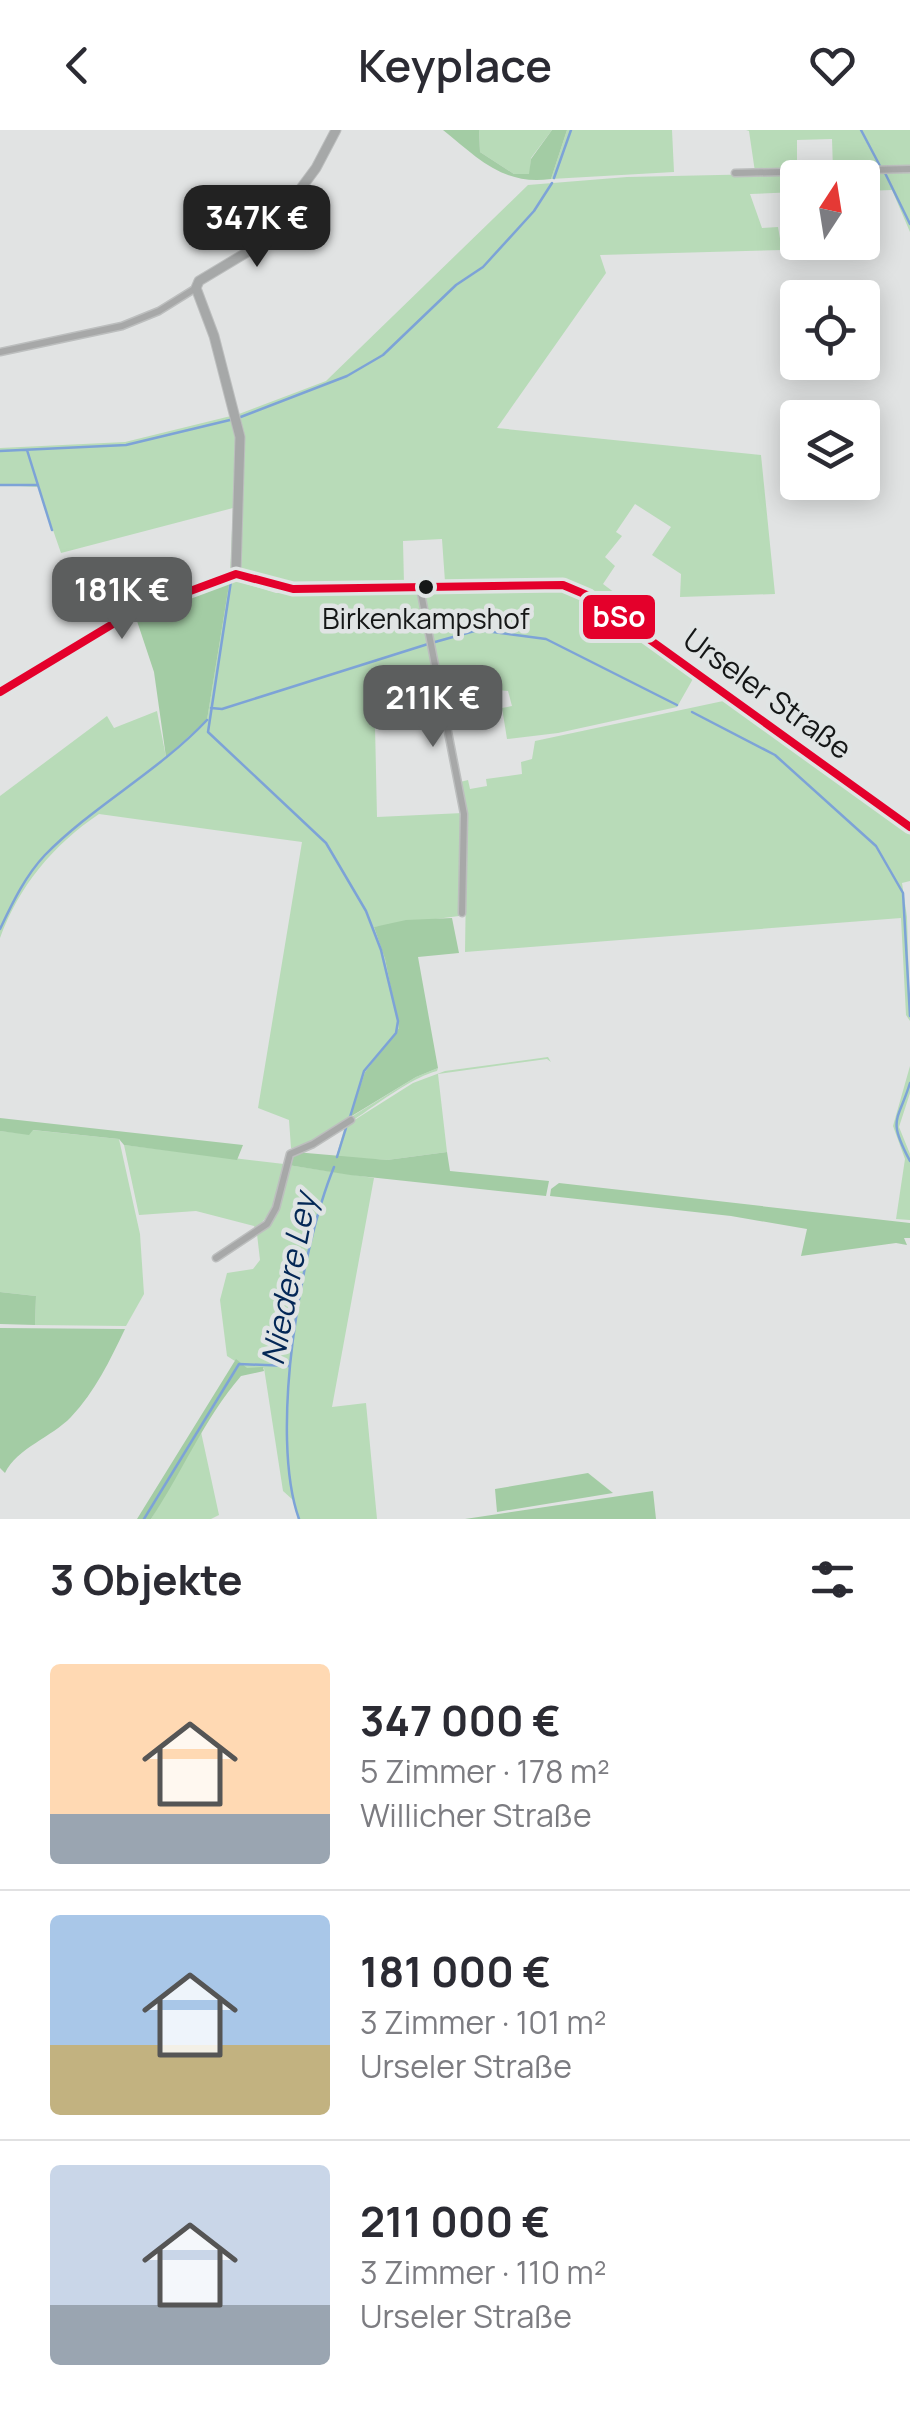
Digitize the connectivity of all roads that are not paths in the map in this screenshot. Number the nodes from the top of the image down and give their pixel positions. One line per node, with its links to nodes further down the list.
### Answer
1 (336, 130): 4 (street)
2 (910, 170): 3 (street)
3 (734, 173)
4 (196, 288): 5 (street); 6 (street)
5 (0, 352)
6 (236, 574): 7 (street, Urseler Straße); 8 (street)
7 (420, 586): 9 (street, Urseler Straße); 10 (street)
8 (0, 692)
9 (910, 826)
10 (462, 913)
11 (351, 1120): 12 (street)
12 (216, 1258)

